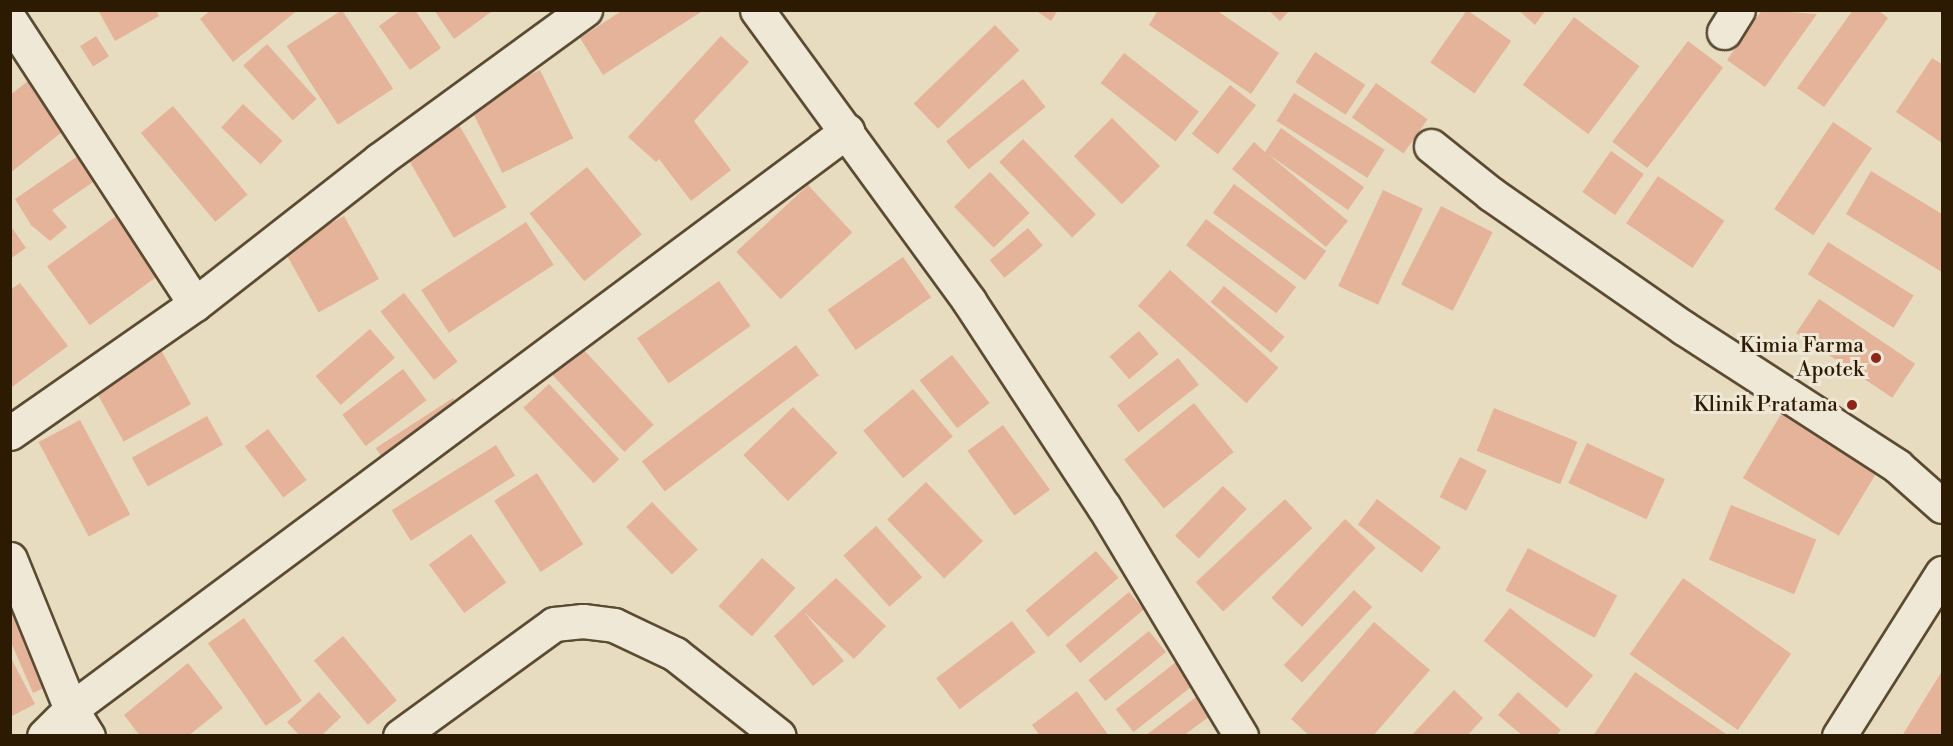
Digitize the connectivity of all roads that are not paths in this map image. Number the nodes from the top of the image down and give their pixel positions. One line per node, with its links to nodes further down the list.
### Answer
1 (585, 10): 6 (street)
2 (757, 10): 4 (street)
3 (10, 20): 6 (street)
4 (847, 131): 11 (street); 15 (street)
5 (1431, 146): 8 (street)
6 (195, 304): 7 (street)
7 (10, 433)
8 (1942, 506)
9 (10, 559): 11 (street)
10 (1942, 573): 16 (street)
11 (80, 722): 12 (street)
12 (44, 735)
13 (400, 735): 14 (street)
14 (779, 735)
15 (1241, 735)
16 (1839, 735)

